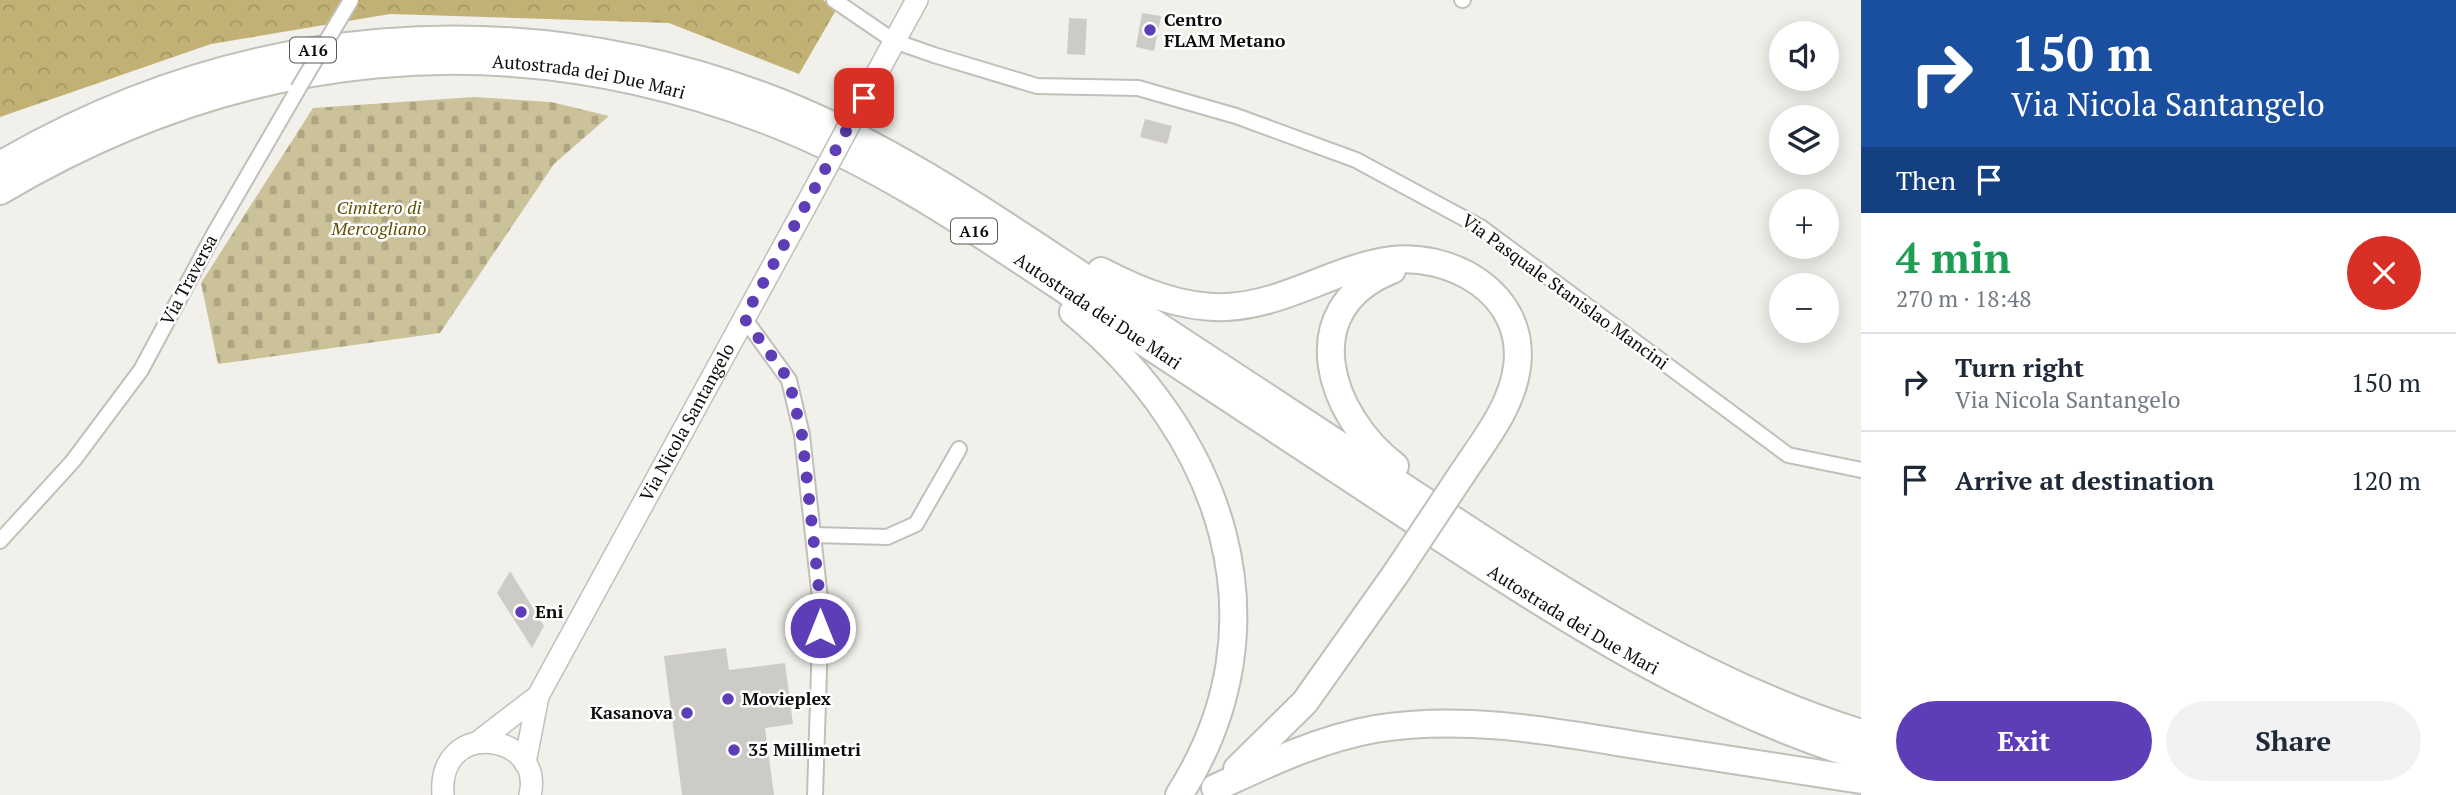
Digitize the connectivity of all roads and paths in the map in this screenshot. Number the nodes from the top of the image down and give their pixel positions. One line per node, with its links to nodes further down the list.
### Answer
1 (351, 0): 14 (street, Via Traversa, bridge)
2 (834, 0): 4 (street, Via Pasquale Stanislao Mancini)
3 (917, 0): 4 (main road, Via Nicola Santangelo)
4 (891, 47): 10 (main road, Via Nicola Santangelo, bridge); 12 (street, Via Pasquale Stanislao Mancini)
5 (647, 61): 7 (highway, Autostrada dei Due Mari / A16); 9 (highway); 15 (highway, Autostrada dei Due Mari / A16)
6 (773, 123): 8 (highway, Autostrada dei Due Mari / A16); 19 (highway, Autostrada dei Due Mari / A16); 26 (highway)
7 (0, 165)
8 (0, 191)
9 (1424, 261): 15 (highway); 22 (highway, bridge)
10 (744, 318): 13 (street); 16 (main road, Via Nicola Santangelo)
11 (959, 449): 13 (street)
12 (1861, 470)
13 (814, 535): 25 (street)
14 (0, 541)
15 (1745, 690): 17 (highway, Autostrada dei Due Mari / A16)
16 (538, 696): 18 (main road, Via Nicola Santangelo); 20 (main road, Via Nicola Santangelo)
17 (1861, 733)
18 (478, 742): 20 (main road); 23 (main road, Via Nicola Santangelo)
19 (1861, 757)
20 (525, 764): 24 (main road, Via Nicola Santangelo)
21 (1861, 780): 22 (highway)
22 (1211, 792)
23 (443, 795)
24 (530, 795)
25 (815, 795)
26 (1179, 795)

